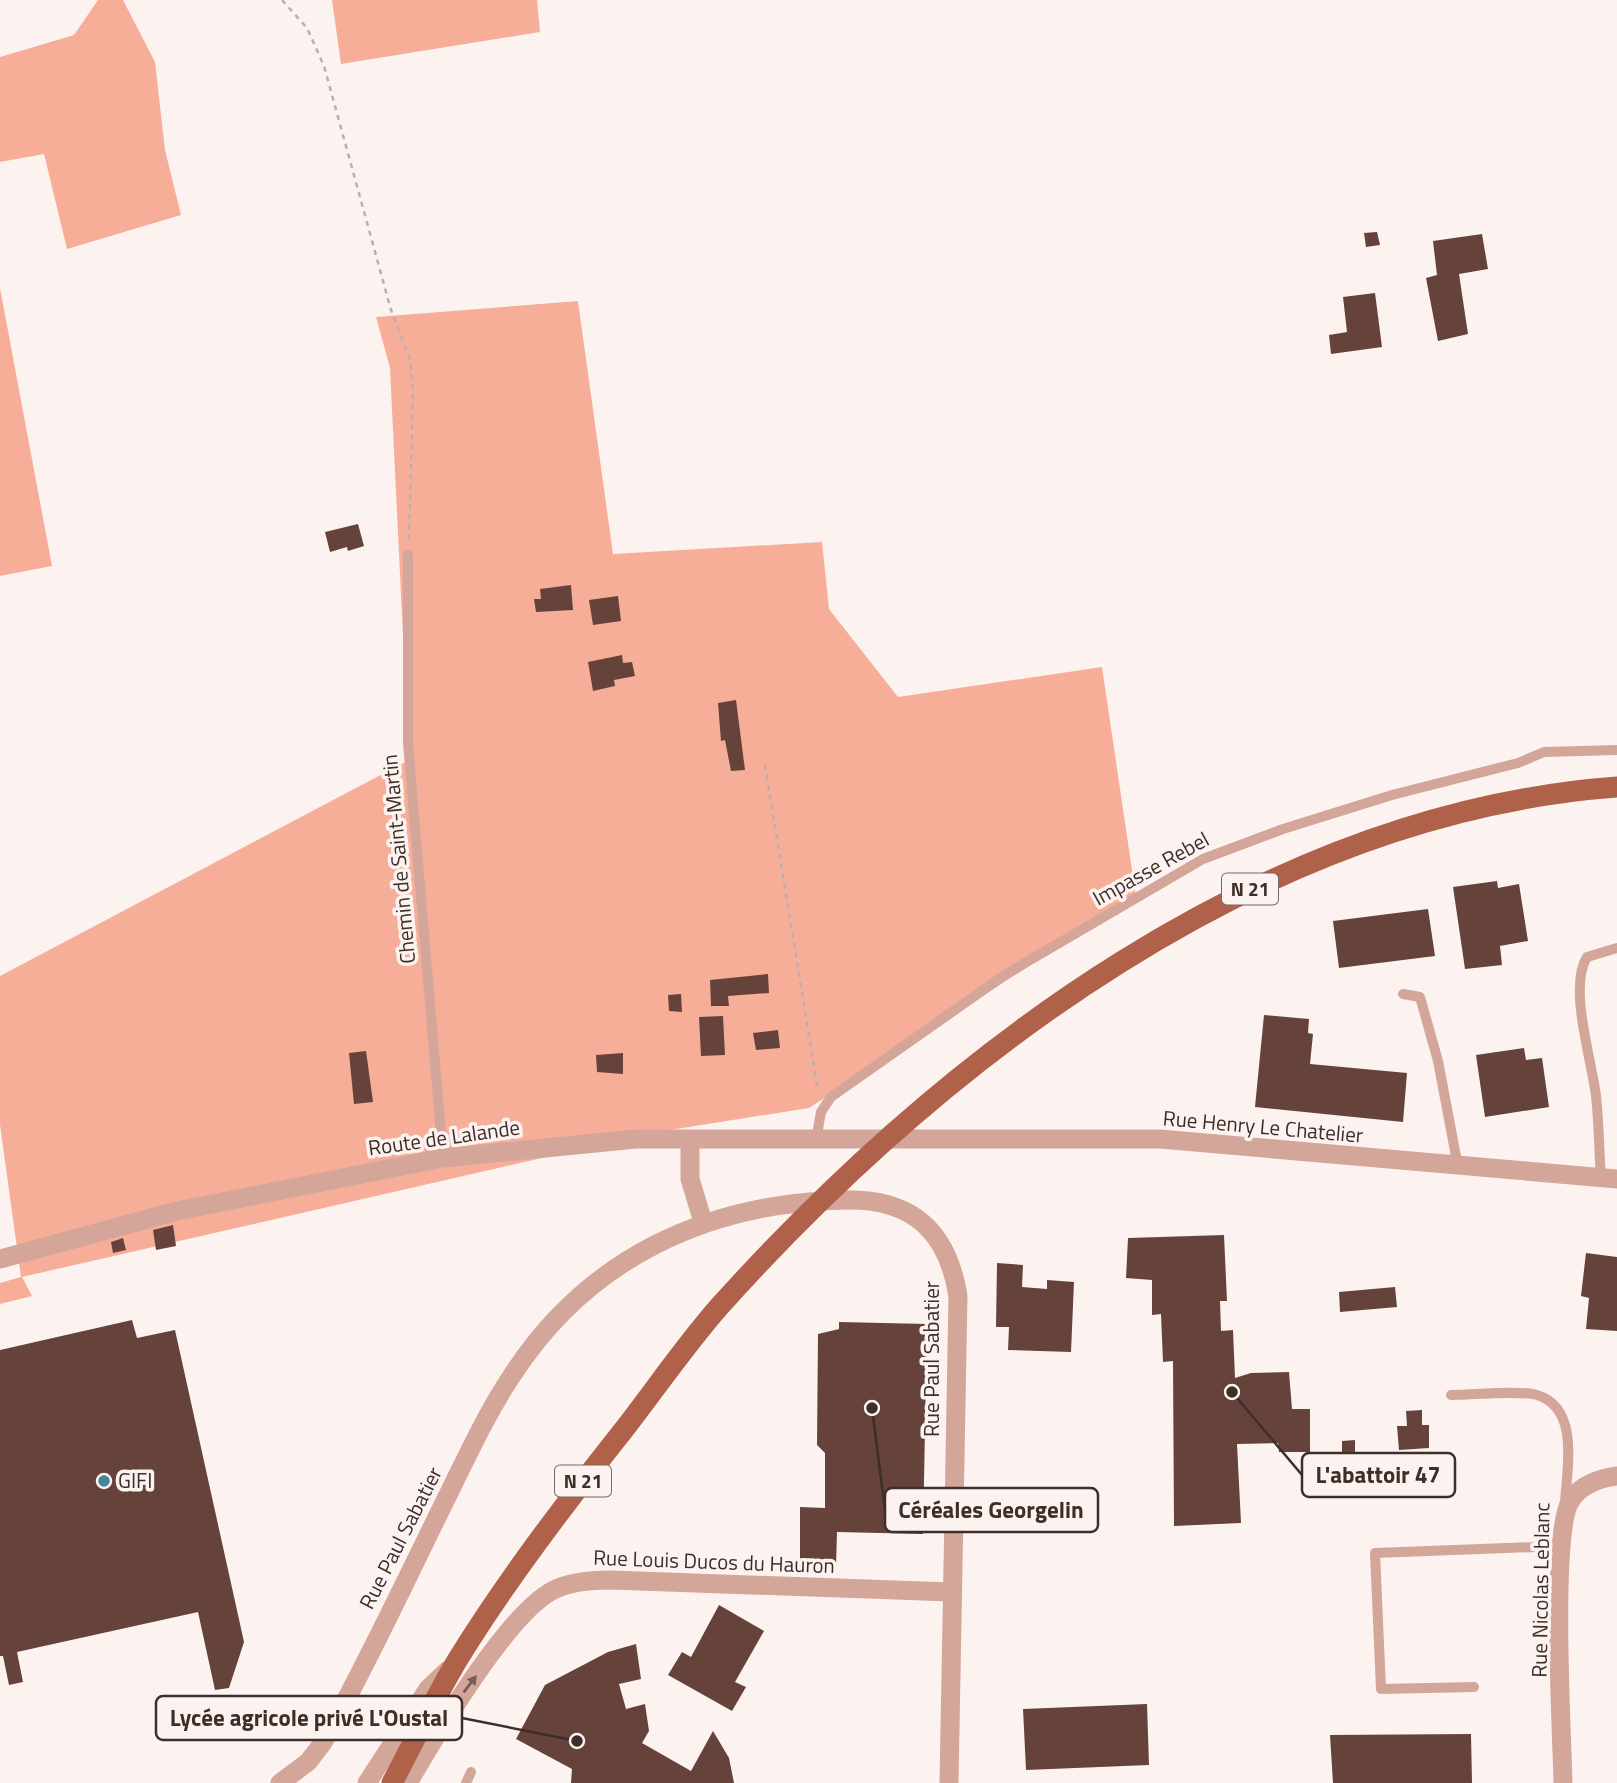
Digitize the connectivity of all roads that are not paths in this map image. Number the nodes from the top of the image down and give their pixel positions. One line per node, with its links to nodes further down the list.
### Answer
1 (408, 555): 9 (lane, Chemin de Saint-Martin)
2 (1617, 750): 7 (lane, Impasse Rebel)
3 (1617, 787): 19 (main road, N 21)
4 (1617, 948): 11 (lane)
5 (1403, 994): 10 (lane)
6 (690, 1140): 7 (street, Route de Lalande); 9 (street, Route de Lalande); 12 (street)
7 (816, 1141): 8 (street, Route de Lalande)
8 (904, 1142): 10 (street, Rue Henry Le Chatelier)
9 (443, 1158): 13 (street, Route de Lalande)
10 (1459, 1168): 11 (street, Rue Henry Le Chatelier)
11 (1609, 1179)
12 (703, 1222): 18 (street, Rue Paul Sabatier); 22 (street, Rue Paul Sabatier)
13 (0, 1259)
14 (1451, 1395): 16 (lane, Rue Nicolas Leblanc)
15 (1617, 1476): 16 (street)
16 (1564, 1514): 17 (street, Rue Nicolas Leblanc)
17 (1562, 1546): 20 (lane); 28 (street, Rue Nicolas Leblanc)
18 (951, 1592): 25 (street, Rue Louis Ducos du Hauron, one-way to 18); 27 (street, Rue Paul Sabatier)
19 (458, 1660): 23 (street); 24 (main road, N 21)
20 (1474, 1686)
21 (471, 1772): 26 (lane)
22 (280, 1783)
23 (367, 1783)
24 (392, 1783)
25 (408, 1783)
26 (466, 1783)
27 (949, 1783)
28 (1563, 1783)

